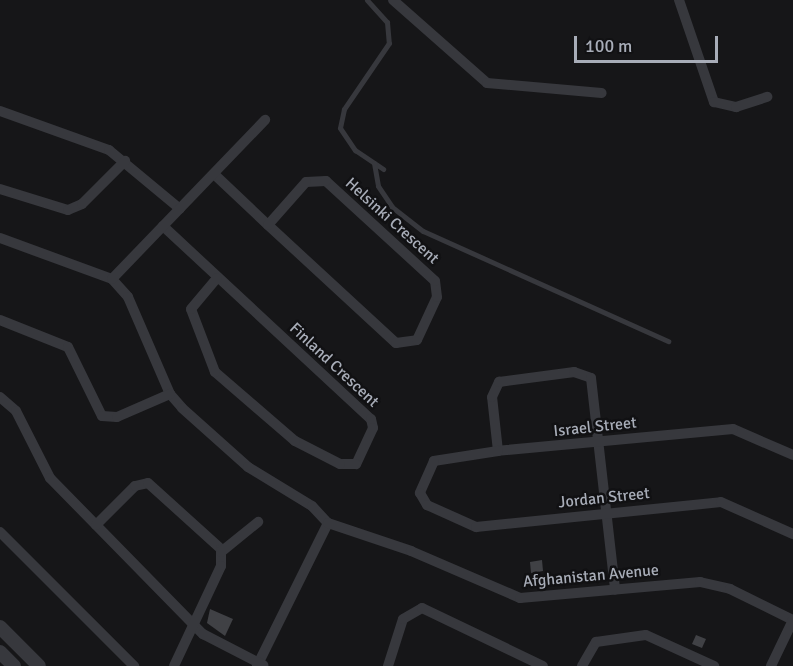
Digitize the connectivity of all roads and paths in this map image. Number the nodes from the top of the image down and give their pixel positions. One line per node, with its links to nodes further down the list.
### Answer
1 (367, 0): 9 (lane)
2 (393, 0): 4 (street)
3 (679, 0): 5 (street)
4 (602, 93)
5 (766, 97)
6 (0, 111): 8 (street)
7 (265, 120): 11 (street)
8 (125, 161): 12 (street); 13 (street)
9 (374, 163): 10 (lane); 20 (lane)
10 (383, 169)
11 (214, 174): 13 (street); 14 (street, Helsinki Crescent)
12 (0, 189)
13 (180, 209): 15 (street)
14 (268, 225): 14 (street, Helsinki Crescent)
15 (164, 226): 17 (street, Finland Crescent); 18 (street)
16 (0, 238): 18 (street)
17 (217, 278): 17 (street, Finland Crescent)
18 (112, 279): 21 (street, Afghanistan Avenue)
19 (0, 320): 21 (street)
20 (668, 341)
21 (170, 394): 30 (street, Afghanistan Avenue)
22 (0, 397): 29 (street)
23 (599, 442): 24 (street, Israel Street); 24 (street); 25 (street, Israel Street); 27 (street)
24 (498, 451): 26 (street, Israel Street)
25 (793, 455)
26 (420, 495): 27 (street, Jordan Street)
27 (606, 513): 32 (street, Jordan Street); 34 (street)
28 (258, 522): 33 (street)
29 (96, 525): 33 (street); 36 (street)
30 (325, 528): 34 (street, Afghanistan Avenue); 39 (street)
31 (0, 532): 42 (street)
32 (793, 534)
33 (221, 552): 36 (street)
34 (615, 590): 35 (street, Afghanistan Avenue)
35 (793, 620): 48 (street)
36 (194, 624): 39 (street); 43 (street)
37 (0, 627): 41 (street)
38 (0, 652): 40 (street)
39 (260, 665)
40 (14, 666)
41 (39, 666)
42 (135, 666)
43 (174, 666)
44 (388, 666): 45 (street)
45 (543, 666)
46 (582, 666): 47 (street)
47 (714, 666)
48 (771, 666)

